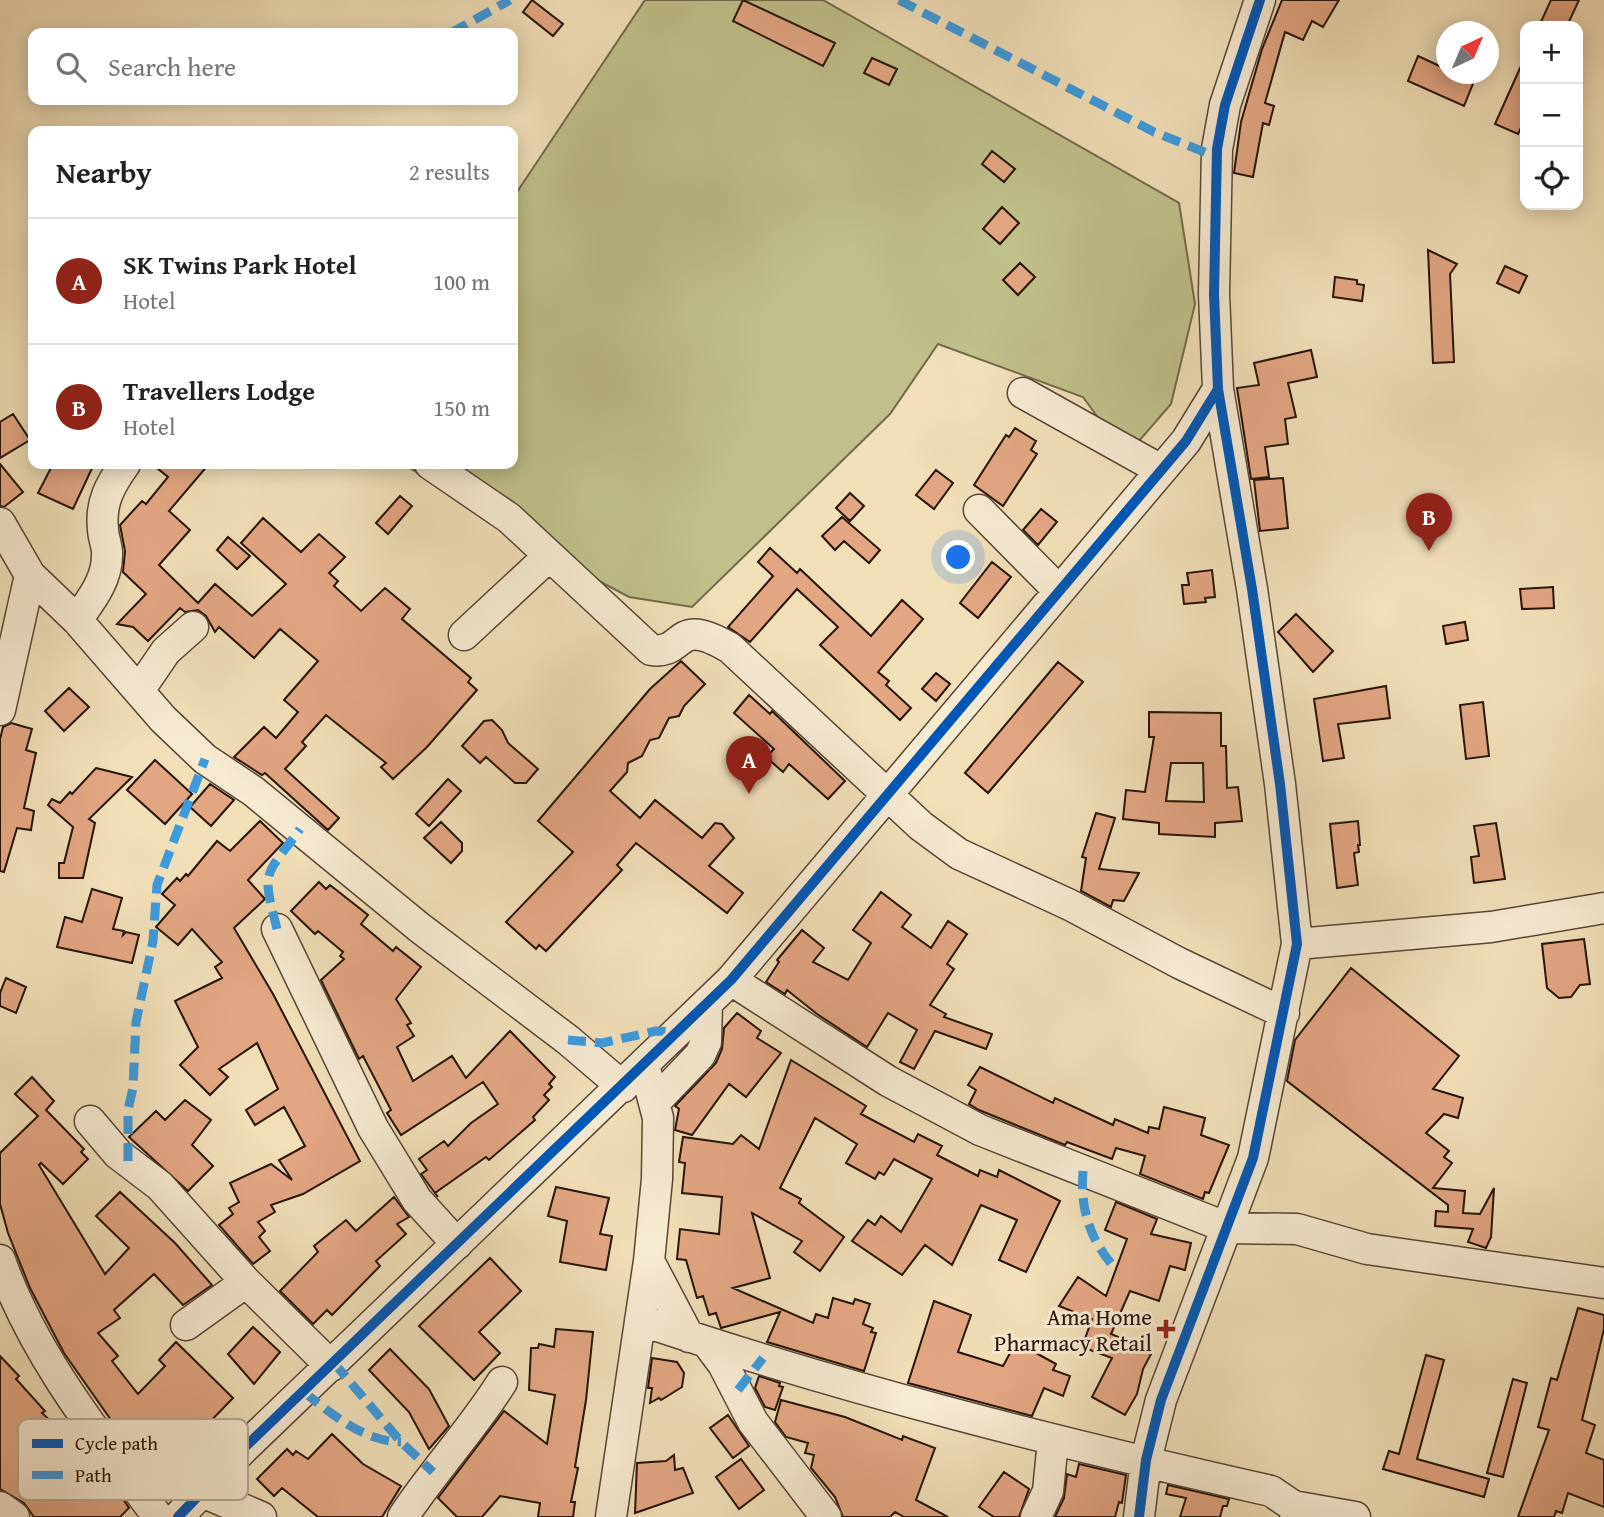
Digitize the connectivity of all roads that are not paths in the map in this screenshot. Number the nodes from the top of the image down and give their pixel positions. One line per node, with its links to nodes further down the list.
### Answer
1 (1260, 0): 2 (street)
2 (1218, 389): 6 (street); 21 (street)
3 (1023, 393): 6 (street)
4 (122, 469): 12 (street)
5 (437, 469): 9 (street)
6 (1161, 470): 11 (street)
7 (979, 510): 11 (street)
8 (0, 523): 10 (street)
9 (549, 556): 14 (street); 18 (street)
10 (30, 575): 12 (street); 15 (street)
11 (1059, 591): 18 (street)
12 (77, 620): 16 (street)
13 (193, 627): 16 (street)
14 (464, 635)
15 (6, 644): 17 (street)
16 (140, 690): 26 (street)
17 (0, 710)
18 (888, 796): 22 (street); 24 (street)
19 (1604, 908): 21 (street)
20 (277, 929): 30 (street)
21 (1297, 944): 24 (street)
22 (731, 980): 23 (street); 29 (street)
23 (707, 1003): 25 (street); 27 (street)
24 (1284, 1013): 29 (street)
25 (644, 1065): 26 (street); 27 (street)
26 (623, 1087): 30 (street)
27 (654, 1103): 32 (street)
28 (90, 1121): 33 (street)
29 (1228, 1227): 34 (street); 43 (street)
30 (457, 1244): 38 (street)
31 (0, 1260): 40 (street)
32 (649, 1261): 35 (street); 37 (street)
33 (246, 1282): 36 (street); 38 (street)
34 (1604, 1283)
35 (640, 1320): 37 (street); 54 (street)
36 (186, 1325)
37 (698, 1340): 41 (street); 55 (street)
38 (331, 1366): 42 (street)
39 (502, 1382): 53 (street)
40 (86, 1419)
41 (1053, 1441): 43 (street); 56 (street)
42 (248, 1447)
43 (1146, 1460): 48 (street); 57 (street)
44 (146, 1500): 50 (street)
45 (194, 1500): 51 (street)
46 (221, 1500): 52 (street)
47 (0, 1507): 49 (street)
48 (1295, 1511): 58 (street)
49 (14, 1517)
50 (159, 1517)
51 (178, 1517)
52 (261, 1517)
53 (403, 1517)
54 (611, 1517)
55 (826, 1517)
56 (1037, 1517)
57 (1139, 1517)
58 (1355, 1517)

